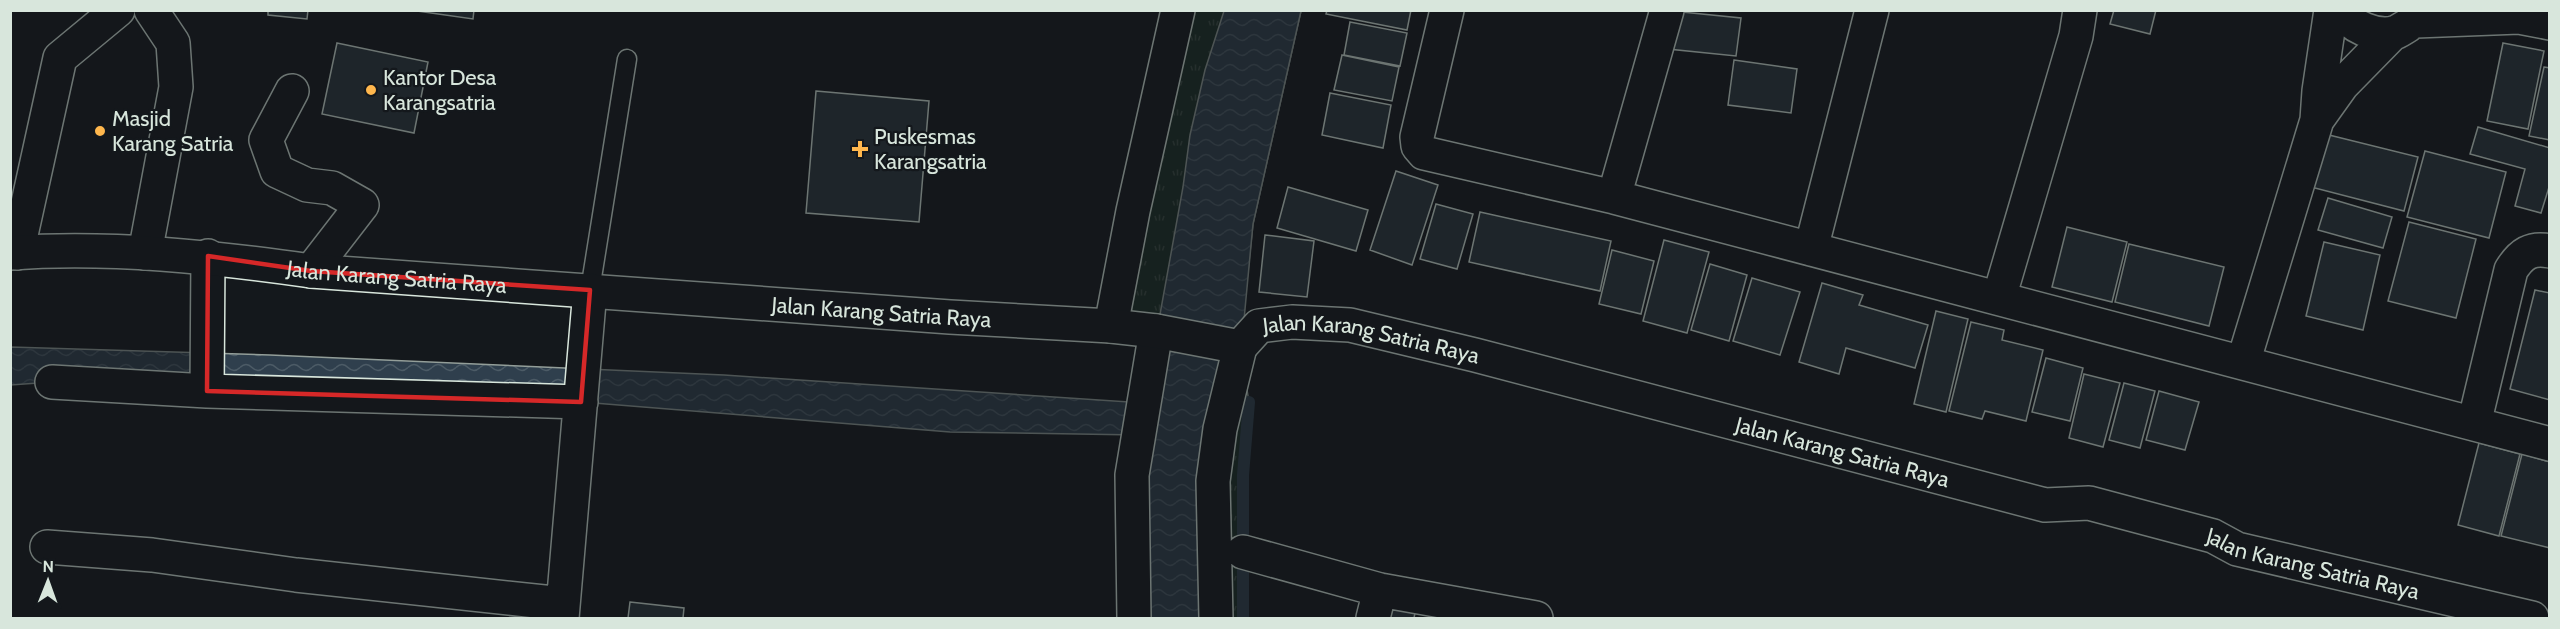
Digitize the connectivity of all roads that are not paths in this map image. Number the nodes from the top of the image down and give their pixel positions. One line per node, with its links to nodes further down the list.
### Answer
1 (118, 10): 18 (street)
2 (150, 10): 19 (street)
3 (1178, 10): 24 (street)
4 (1447, 10): 15 (street)
5 (1667, 10): 15 (street)
6 (1872, 10): 16 (street)
7 (2080, 10): 23 (street)
8 (2331, 10): 14 (street)
9 (2342, 10): 11 (street)
10 (2526, 17): 11 (street)
11 (2411, 22): 14 (street)
12 (627, 59): 22 (lane)
13 (292, 91): 21 (street)
14 (2318, 120): 27 (street)
15 (1614, 197): 16 (street)
16 (1811, 249): 23 (street)
17 (2550, 251): 31 (street)
18 (14, 253): 19 (street, Jalan Karang Satria Raya)
19 (145, 253): 20 (street, Jalan Karang Satria Raya)
20 (208, 256): 21 (street, Jalan Karang Satria Raya); 29 (street)
21 (311, 271): 22 (street, Jalan Karang Satria Raya)
22 (590, 290): 24 (street, Jalan Karang Satria Raya); 30 (street)
23 (1999, 298): 27 (street)
24 (1112, 326): 25 (street, Jalan Karang Satria Raya)
25 (1156, 331): 26 (street, Jalan Karang Satria Raya); 37 (street)
26 (1240, 347): 38 (street); 40 (street, Jalan Karang Satria Raya)
27 (2243, 363): 31 (street)
28 (52, 382): 29 (street)
29 (207, 391): 30 (street)
30 (581, 402): 36 (street)
31 (2474, 424): 32 (street)
32 (2550, 444)
33 (46, 548): 36 (street)
34 (1242, 552): 35 (street)
35 (1377, 604): 39 (street)
36 (563, 611)
37 (1134, 618)
38 (1216, 618)
39 (1536, 618)
40 (2532, 618)

